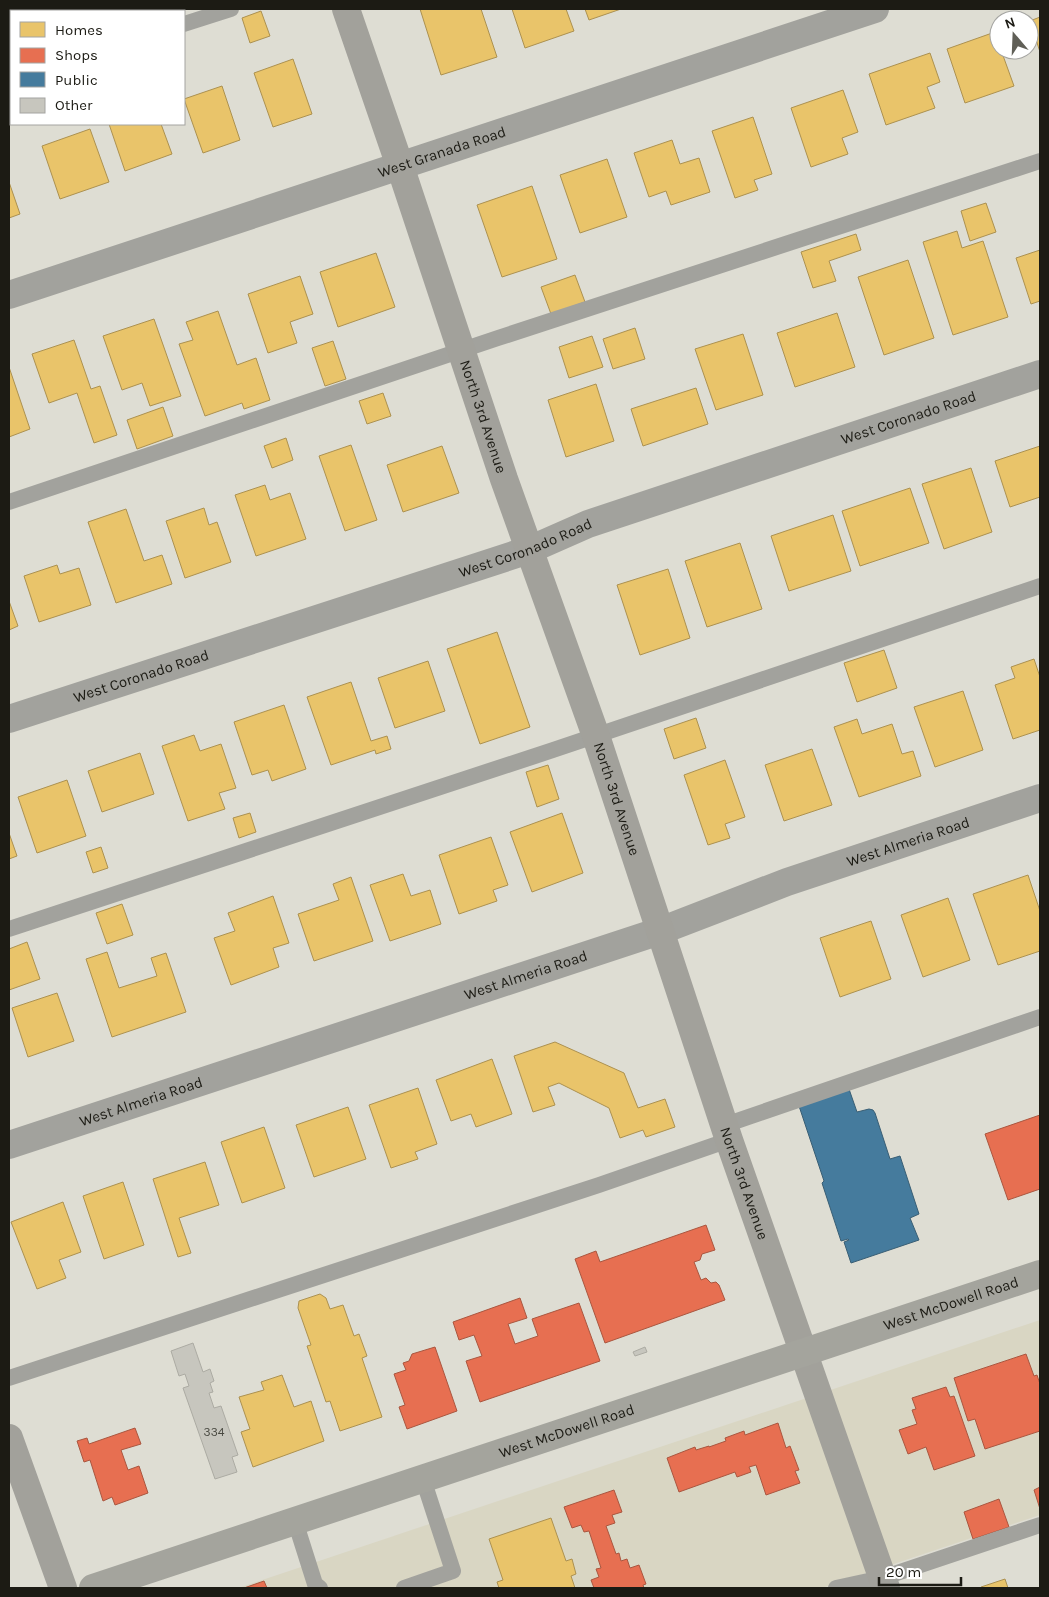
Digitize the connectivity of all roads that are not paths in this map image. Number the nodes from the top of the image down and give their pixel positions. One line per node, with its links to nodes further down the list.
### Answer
1 (231, 9): 4 (lane)
2 (346, 9): 6 (street, North 3rd Avenue)
3 (875, 9): 6 (street, West Granada Road)
4 (185, 24)
5 (1040, 161): 8 (lane)
6 (400, 166): 7 (street, West Granada Road); 8 (street, North 3rd Avenue)
7 (9, 294)
8 (460, 351): 10 (lane); 11 (street, North 3rd Avenue)
9 (1040, 374): 11 (street, West Coronado Road)
10 (9, 502)
11 (530, 550): 13 (street, West Coronado Road); 14 (street, North 3rd Avenue)
12 (1040, 586): 14 (lane)
13 (9, 719)
14 (596, 736): 16 (lane); 17 (street, North 3rd Avenue)
15 (1040, 798): 17 (street, West Almeria Road)
16 (9, 929)
17 (660, 931): 19 (street, North 3rd Avenue); 20 (street, West Almeria Road)
18 (1040, 1017): 19 (lane)
19 (727, 1133): 22 (street, North 3rd Avenue); 23 (lane)
20 (9, 1145)
21 (1040, 1274): 22 (main road, West McDowell Road)
22 (803, 1352): 25 (main road, West McDowell Road); 28 (street, North 3rd Avenue)
23 (9, 1378)
24 (9, 1438): 29 (street)
25 (422, 1479): 26 (main road, West McDowell Road); 32 (lane)
26 (295, 1521): 30 (main road, West McDowell Road); 31 (lane)
27 (1040, 1526): 28 (lane)
28 (884, 1583): 33 (lane)
29 (63, 1588)
30 (93, 1588)
31 (320, 1588)
32 (404, 1588)
33 (836, 1588)

